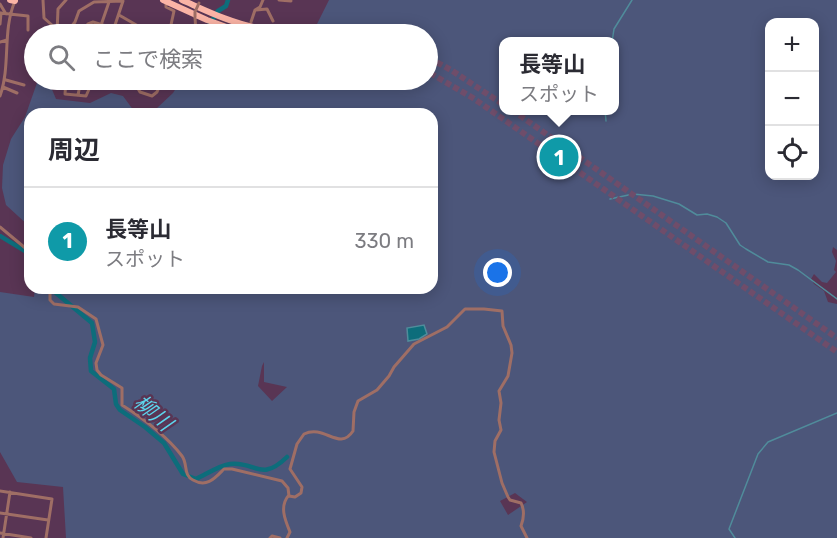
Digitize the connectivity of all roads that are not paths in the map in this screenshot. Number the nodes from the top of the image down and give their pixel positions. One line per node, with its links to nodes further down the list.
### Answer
1 (14, 0): 14 (street)
2 (43, 0): 20 (street)
3 (65, 0): 21 (street)
4 (182, 0): 30 (highway)
5 (263, 0): 12 (street)
6 (279, 0): 7 (street)
7 (291, 1)
8 (109, 2): 15 (street); 22 (street); 24 (street)
9 (165, 2): 27 (street); 29 (highway)
10 (199, 3): 28 (street, bridge)
11 (0, 4): 13 (street)
12 (255, 10): 16 (street); 17 (street)
13 (2, 13): 14 (street); 18 (street)
14 (11, 14): 19 (street); 31 (street)
15 (119, 15): 25 (street); 26 (street)
16 (273, 21)
17 (250, 22)
18 (0, 24)
19 (28, 24)
20 (52, 24)
21 (57, 24)
22 (73, 24)
23 (89, 24): 24 (street)
24 (102, 24)
25 (116, 24)
26 (135, 24)
27 (171, 24)
28 (195, 24)
29 (216, 24)
30 (245, 24)
31 (7, 40): 32 (street); 33 (street)
32 (0, 42)
33 (5, 80): 34 (street); 35 (street)
34 (24, 85)
35 (3, 87): 41 (street); 43 (street)
36 (64, 90): 42 (street)
37 (79, 90): 42 (street)
38 (89, 90): 42 (street)
39 (138, 90): 40 (street)
40 (159, 90)
41 (17, 93)
42 (78, 95)
43 (0, 96)
44 (0, 227): 45 (street)
45 (24, 247)
46 (50, 294): 49 (street)
47 (0, 491): 48 (street)
48 (10, 492): 51 (street); 52 (street)
49 (289, 495): 58 (street); 59 (street)
50 (0, 513): 51 (street)
51 (6, 514): 52 (street); 53 (street)
52 (48, 520): 55 (street)
53 (2, 535): 54 (street)
54 (32, 538)
55 (45, 538)
56 (270, 538): 57 (street)
57 (280, 538)
58 (287, 538)
59 (527, 538)

